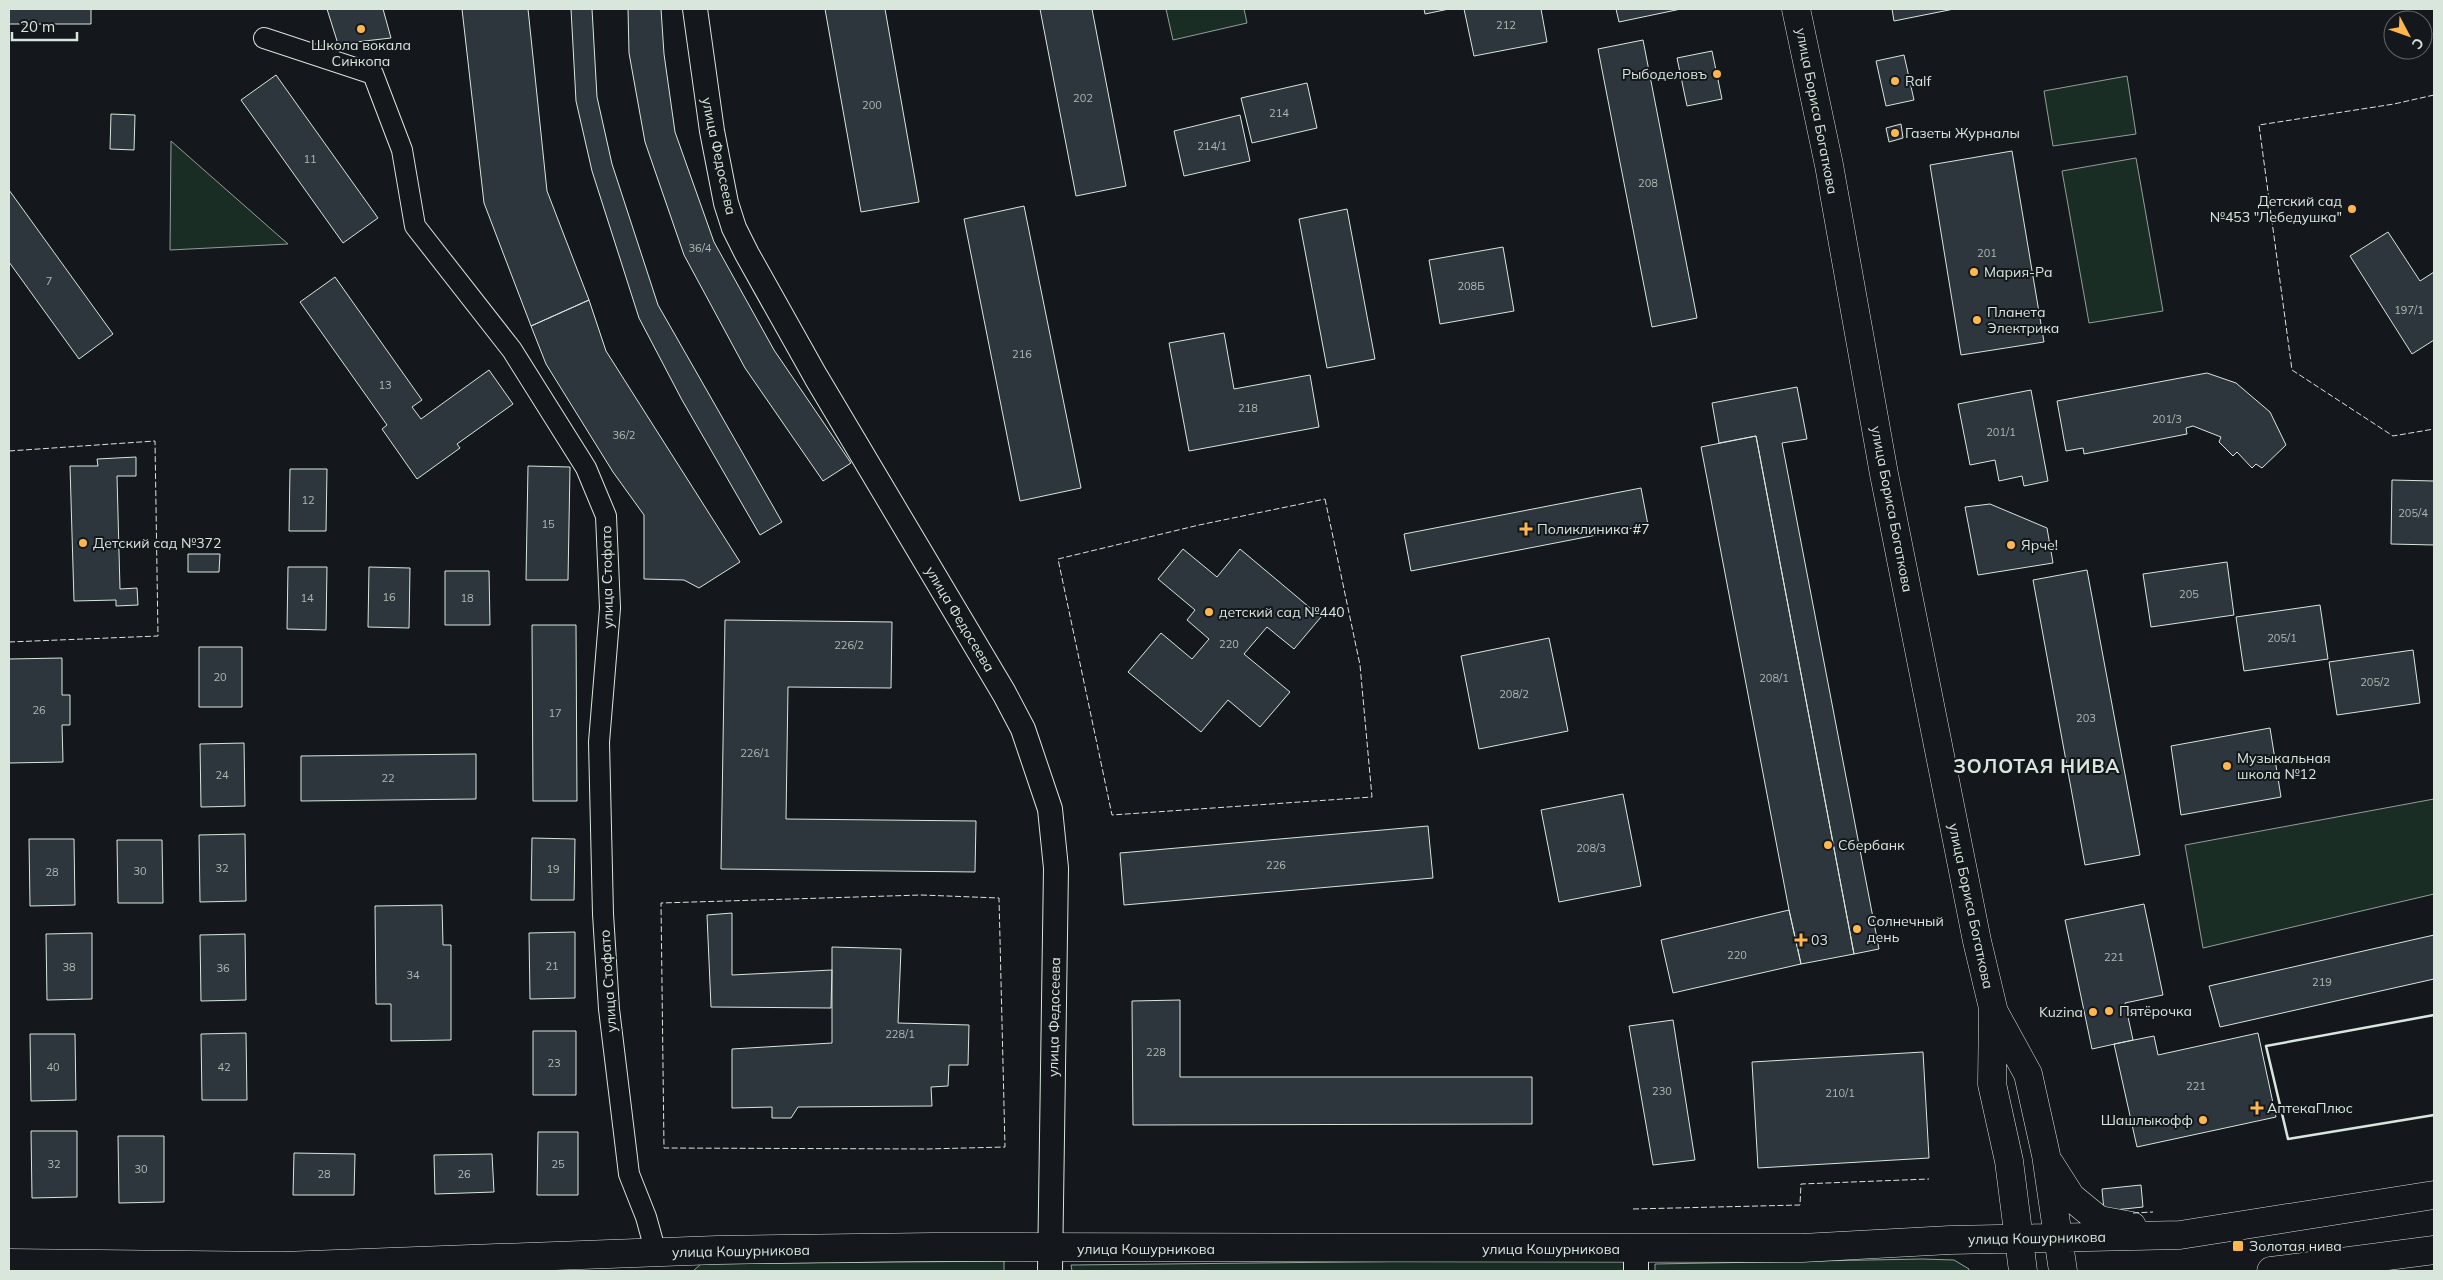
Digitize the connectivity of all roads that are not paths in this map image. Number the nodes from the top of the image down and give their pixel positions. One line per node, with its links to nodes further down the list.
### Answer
1 (695, 9): 11 (street, улица Федосеева)
2 (1796, 9): 4 (main road, улица Бориса Богаткова)
3 (264, 38): 13 (street, улица Стофато)
4 (1992, 1008): 5 (main road, улица Бориса Богаткова); 9 (main road, улица Бориса Богаткова)
5 (2046, 1155): 7 (main road); 8 (main road, улица Бориса Богаткова)
6 (2434, 1195): 7 (main road, улица Кошурникова)
7 (2198, 1232): 8 (main road, улица Кошурникова)
8 (2057, 1237): 9 (main road, улица Кошурникова); 16 (main road, улица Бориса Богаткова)
9 (2018, 1238): 12 (main road, улица Кошурникова); 15 (main road, улица Бориса Богаткова)
10 (2434, 1250): 17 (main road)
11 (1050, 1260): 12 (main road, улица Кошурникова); 13 (main road, улица Кошурникова)
12 (1636, 1260)
13 (662, 1262): 14 (main road, улица Кошурникова)
14 (9, 1263)
15 (2023, 1271)
16 (2063, 1271)
17 (2271, 1271)

